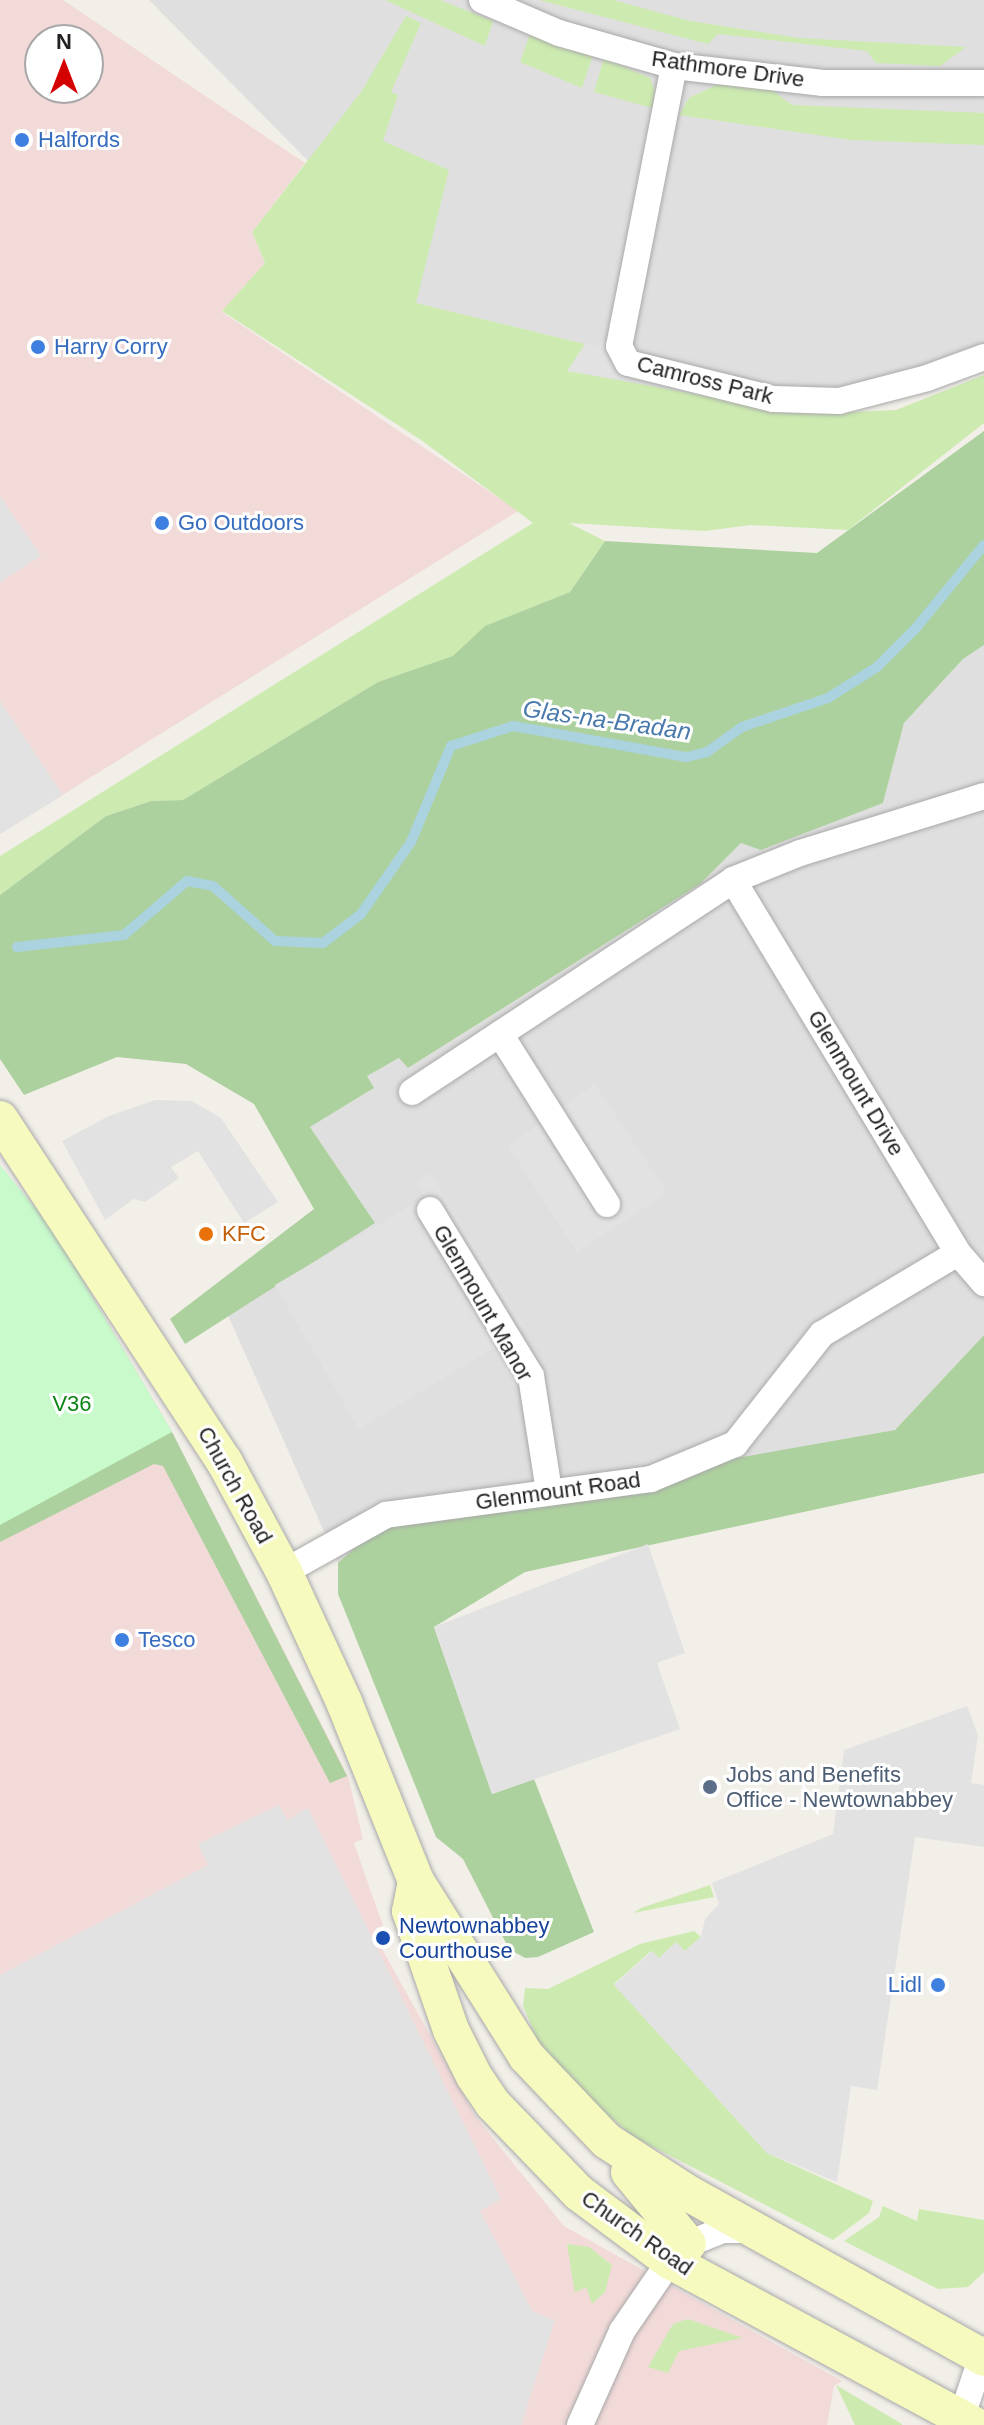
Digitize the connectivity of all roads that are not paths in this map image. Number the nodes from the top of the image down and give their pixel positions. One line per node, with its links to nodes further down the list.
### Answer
1 (482, 0): 2 (street, Rathmore Drive)
2 (674, 66): 3 (street, Rathmore Drive); 4 (street, Camross Park)
3 (984, 83)
4 (984, 357)
5 (984, 796): 6 (street)
6 (733, 880): 7 (street); 12 (street, Glenmount Drive)
7 (500, 1034): 8 (street); 10 (street)
8 (412, 1092)
9 (4, 1124): 15 (street, Church Road)
10 (607, 1204)
11 (430, 1210): 14 (street, Glenmount Manor)
12 (958, 1253): 13 (street, Glenmount Drive); 14 (street, Glenmount Road)
13 (984, 1283)
14 (549, 1491): 15 (street, Glenmount Road)
15 (284, 1572): 16 (street, Church Road)
16 (416, 1881): 17 (street, Church Road); 19 (street, Church Road)
17 (607, 2141): 18 (street, Church Road); 19 (street)
18 (759, 2232): 19 (street); 20 (street, Church Road)
19 (679, 2252): 21 (street, Church Road); 22 (street)
20 (983, 2355): 21 (street)
21 (968, 2420)
22 (580, 2425)

